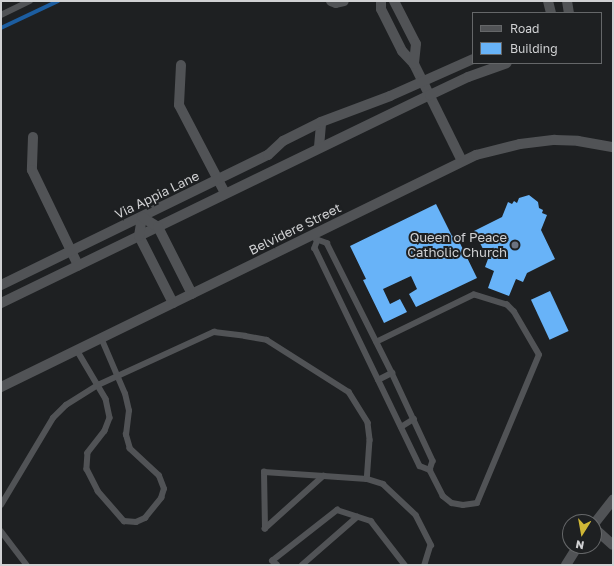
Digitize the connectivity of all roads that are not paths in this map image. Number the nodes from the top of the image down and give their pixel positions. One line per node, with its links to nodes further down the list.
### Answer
1 (30, 1): 10 (lane)
2 (331, 1): 3 (street)
3 (344, 1)
4 (381, 1): 12 (street)
5 (394, 1): 12 (street)
6 (548, 1): 8 (street)
7 (567, 1): 9 (street)
8 (551, 12)
9 (569, 12)
10 (1, 15)
11 (472, 59): 15 (street, Via Appia Lane)
12 (414, 64): 15 (street)
13 (504, 64): 16 (street)
14 (181, 65): 22 (street)
15 (423, 81): 16 (street); 17 (street, Via Appia Lane)
16 (430, 95): 20 (street); 21 (street)
17 (321, 122): 20 (street); 22 (street, Via Appia Lane)
18 (33, 137): 28 (street)
19 (613, 147): 21 (street, Belvidere Street)
20 (319, 148): 23 (street)
21 (462, 161): 27 (street, Belvidere Street)
22 (217, 180): 23 (street); 24 (street, Via Appia Lane)
23 (225, 193): 25 (street)
24 (142, 217): 25 (street); 26 (street); 28 (street, Via Appia Lane)
25 (158, 227): 26 (street); 31 (street)
26 (139, 236): 29 (street); 33 (street)
27 (316, 237): 31 (street, Belvidere Street); 35 (lane); 39 (lane)
28 (71, 251): 29 (street); 30 (street, Via Appia Lane)
29 (78, 265): 32 (street)
30 (1, 285)
31 (192, 294): 33 (street, Belvidere Street)
32 (1, 303)
33 (172, 303): 34 (street, Belvidere Street)
34 (102, 338): 36 (street, Belvidere Street); 38 (lane)
35 (377, 342): 37 (lane); 44 (lane)
36 (77, 350): 40 (lane); 41 (street, Belvidere Street)
37 (392, 373): 39 (lane); 42 (lane)
38 (118, 377): 40 (lane); 40 (lane); 46 (lane)
39 (378, 380): 43 (lane)
40 (98, 385): 48 (lane)
41 (1, 387)
42 (414, 419): 43 (lane); 44 (lane)
43 (401, 427): 44 (lane)
44 (430, 470)
45 (324, 476): 45 (lane); 46 (lane)
46 (367, 479): 59 (lane)
47 (613, 500): 49 (street)
48 (1, 505)
49 (602, 514)
50 (357, 517): 55 (lane); 57 (lane); 58 (lane)
51 (1, 531): 56 (lane)
52 (602, 535): 53 (street)
53 (613, 545)
54 (573, 554): 60 (street)
55 (273, 564)
56 (27, 565)
57 (302, 565)
58 (405, 565)
59 (426, 565)
60 (566, 565)

